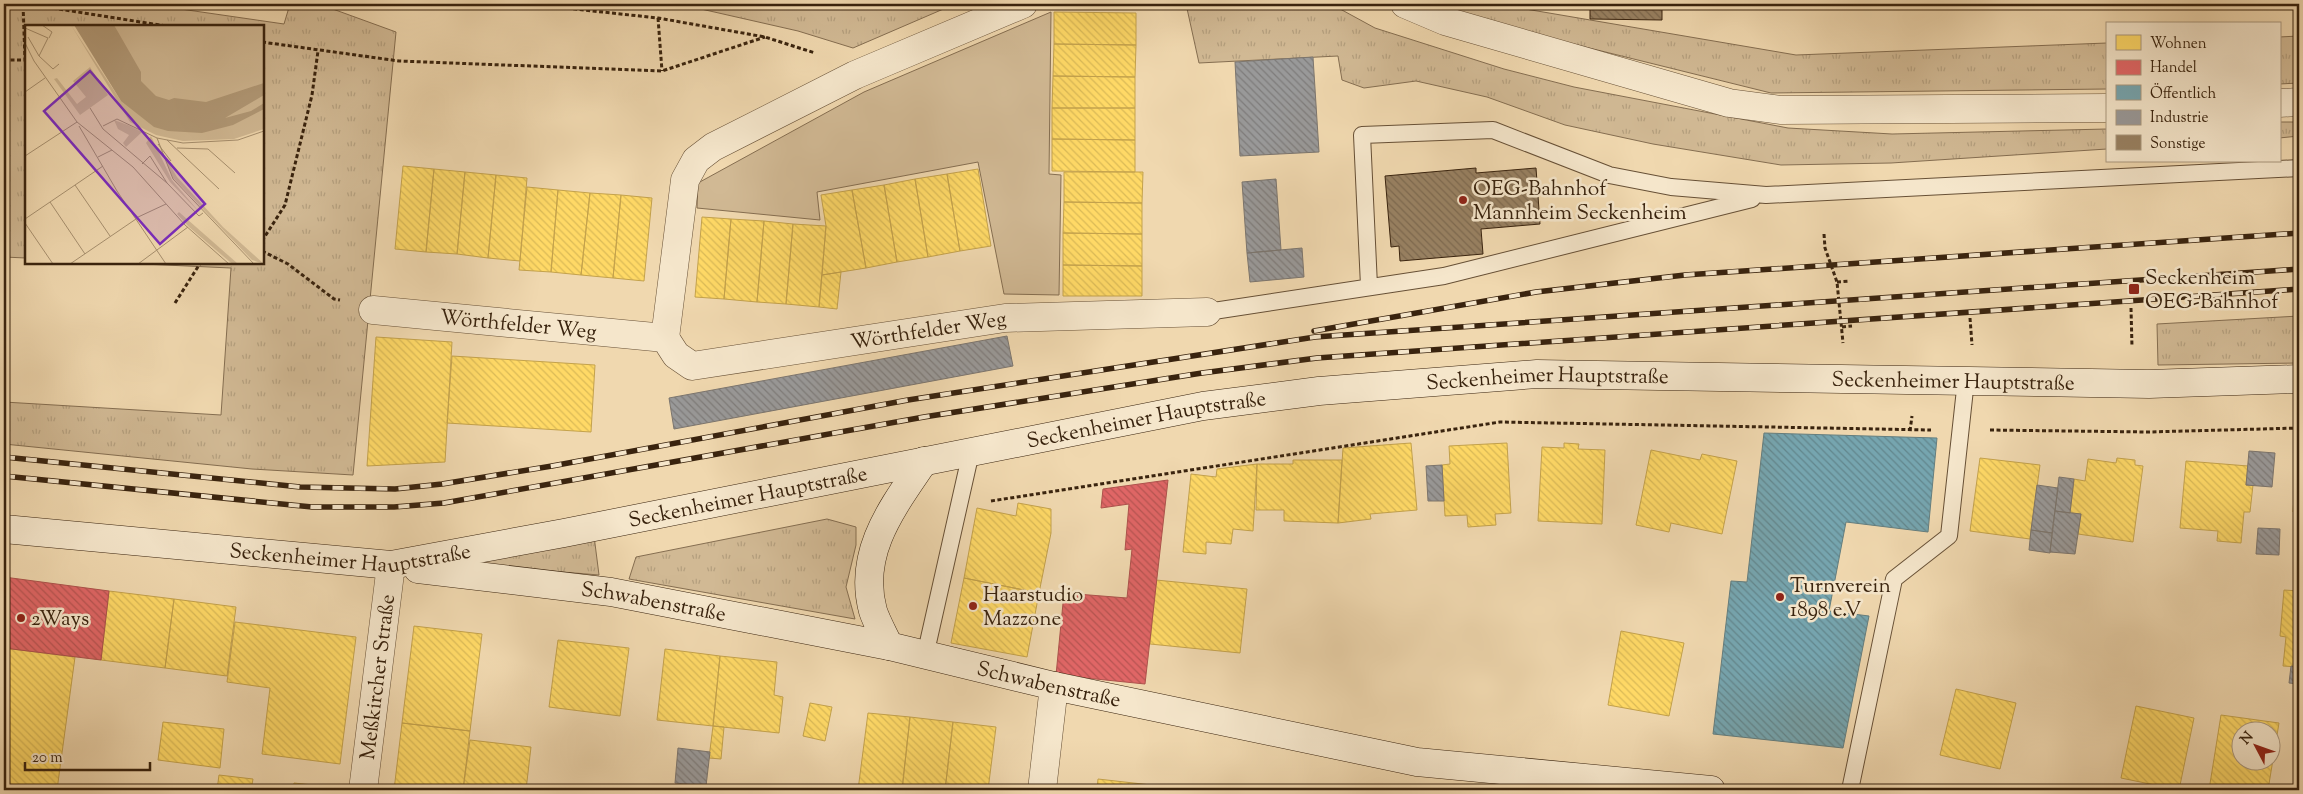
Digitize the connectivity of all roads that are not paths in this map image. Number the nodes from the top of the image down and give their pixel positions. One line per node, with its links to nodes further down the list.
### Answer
1 (1023, 4): 11 (main road)
2 (1405, 4): 5 (main road)
3 (2299, 102): 4 (main road)
4 (2280, 103)
5 (2106, 108)
6 (2299, 168): 7 (lane)
7 (1766, 195): 8 (lane); 8 (lane)
8 (1369, 286): 10 (lane)
9 (374, 310): 11 (main road, Wörthfelder Weg)
10 (1207, 312): 11 (main road, Wörthfelder Weg)
11 (665, 338)
12 (2299, 379): 13 (main road, Seckenheimer Hauptstraße)
13 (1966, 380): 14 (main road, Seckenheimer Hauptstraße); 24 (lane)
14 (971, 452): 15 (main road, Seckenheimer Hauptstraße); 19 (lane)
15 (924, 460): 17 (main road, Seckenheimer Hauptstraße); 18 (main road)
16 (4, 529): 17 (main road, Seckenheimer Hauptstraße)
17 (391, 565): 18 (main road, Schwabenstraße); 21 (main road, Meßkircher Straße)
18 (889, 646): 19 (main road, Schwabenstraße)
19 (925, 656): 20 (main road, Schwabenstraße)
20 (1054, 686): 22 (main road); 23 (main road, Schwabenstraße)
21 (363, 790)
22 (1042, 790)
23 (1711, 790)
24 (1850, 790)

